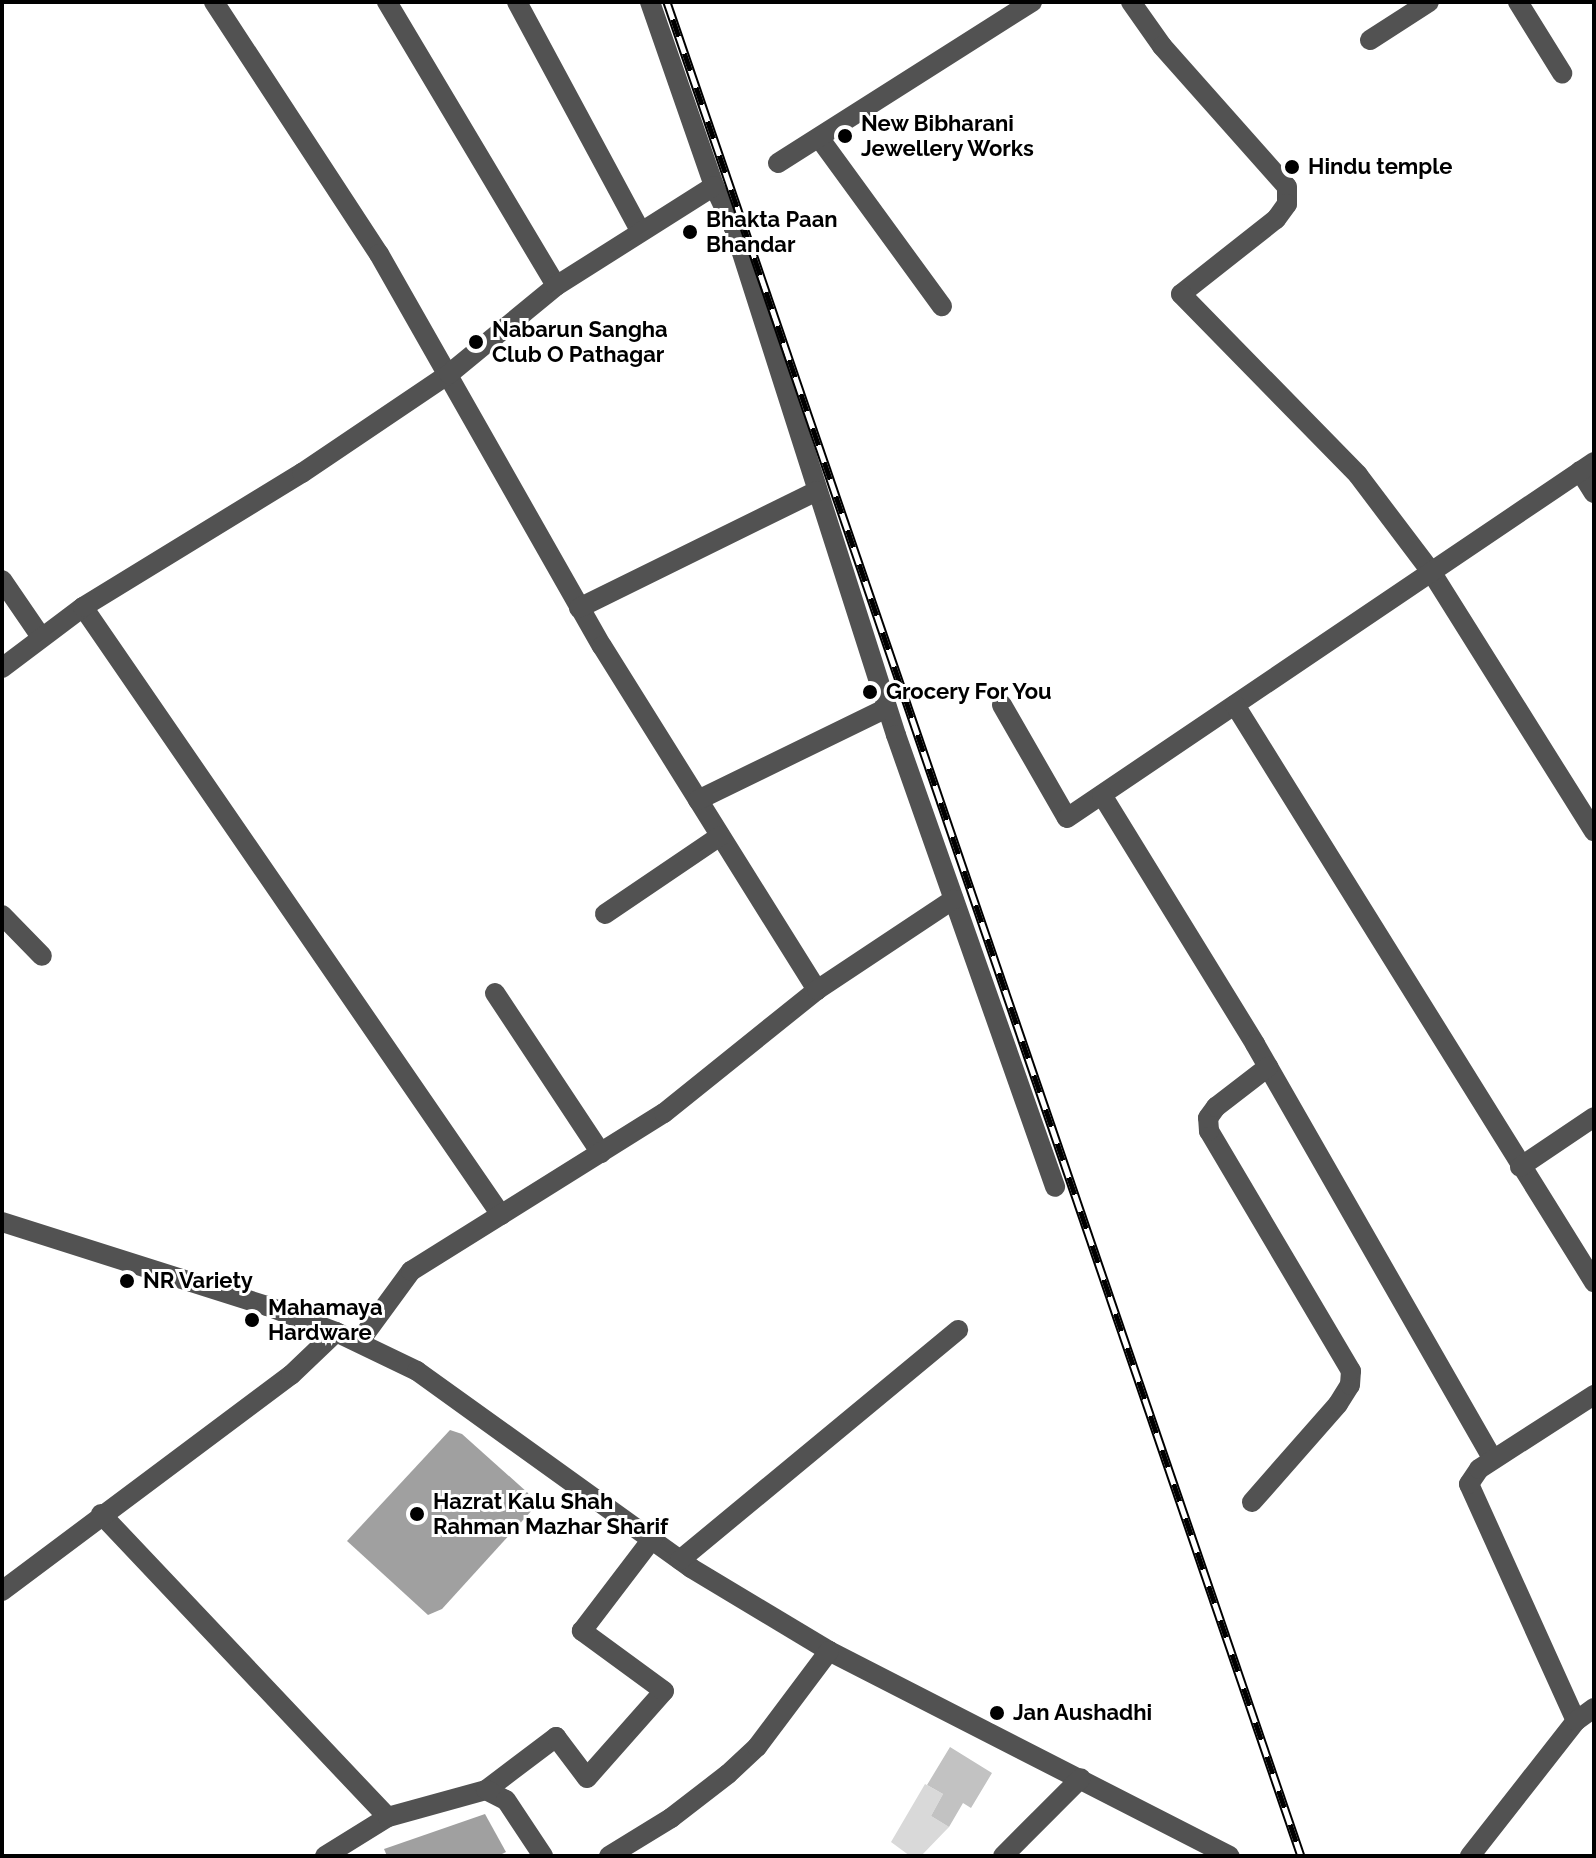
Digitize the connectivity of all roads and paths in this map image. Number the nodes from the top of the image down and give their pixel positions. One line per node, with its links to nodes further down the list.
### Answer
1 (214, 2): 17 (street)
2 (387, 2): 15 (street)
3 (517, 2): 14 (street)
4 (650, 2): 13 (street)
5 (1032, 2): 11 (street)
6 (1131, 2): 21 (street)
7 (1429, 2): 9 (street)
8 (1518, 2): 10 (street)
9 (1370, 40)
10 (1562, 73)
11 (820, 139): 12 (street); 16 (street)
12 (778, 163)
13 (714, 186): 14 (street); 19 (street)
14 (641, 232): 15 (street)
15 (556, 286): 17 (street)
16 (942, 306)
17 (449, 374): 23 (street); 24 (street)
18 (1587, 466): 20 (street); 21 (street)
19 (817, 491): 24 (street); 29 (street)
20 (1594, 493)
21 (1432, 573): 28 (street); 32 (street)
22 (2, 580): 25 (street)
23 (83, 607): 25 (street); 45 (street)
24 (579, 608): 31 (street)
25 (41, 637): 26 (street)
26 (2, 668)
27 (1002, 705): 30 (street)
28 (1235, 705): 30 (street); 43 (street)
29 (887, 708): 31 (street); 34 (street)
30 (1102, 795): 40 (street)
31 (698, 800): 33 (street)
32 (1594, 831)
33 (720, 836): 35 (street); 38 (street)
34 (954, 899): 38 (street); 44 (street)
35 (605, 914)
36 (2, 915): 37 (street)
37 (42, 956)
38 (817, 990): 42 (street)
39 (495, 993): 42 (street)
40 (1268, 1067): 52 (street); 53 (street)
41 (1594, 1117): 43 (street)
42 (601, 1153): 45 (street)
43 (1520, 1167): 47 (street)
44 (1055, 1187)
45 (501, 1215): 50 (street)
46 (2, 1222): 49 (street)
47 (1594, 1282)
48 (958, 1330): 56 (street)
49 (336, 1332): 50 (street); 54 (street)
50 (359, 1342): 55 (street)
51 (1594, 1395): 52 (street)
52 (1493, 1459): 60 (street)
53 (1252, 1502)
54 (101, 1514): 57 (street); 63 (street)
55 (652, 1539): 56 (street); 62 (street)
56 (680, 1560): 58 (street)
57 (2, 1591)
58 (829, 1651): 61 (street); 66 (street)
59 (1594, 1708): 60 (street)
60 (1576, 1721): 69 (street)
61 (1081, 1778): 67 (street); 68 (street)
62 (486, 1790): 63 (street); 65 (street)
63 (388, 1817): 64 (street)
64 (325, 1856)
65 (543, 1856)
66 (609, 1856)
67 (1003, 1856)
68 (1230, 1856)
69 (1470, 1856)

